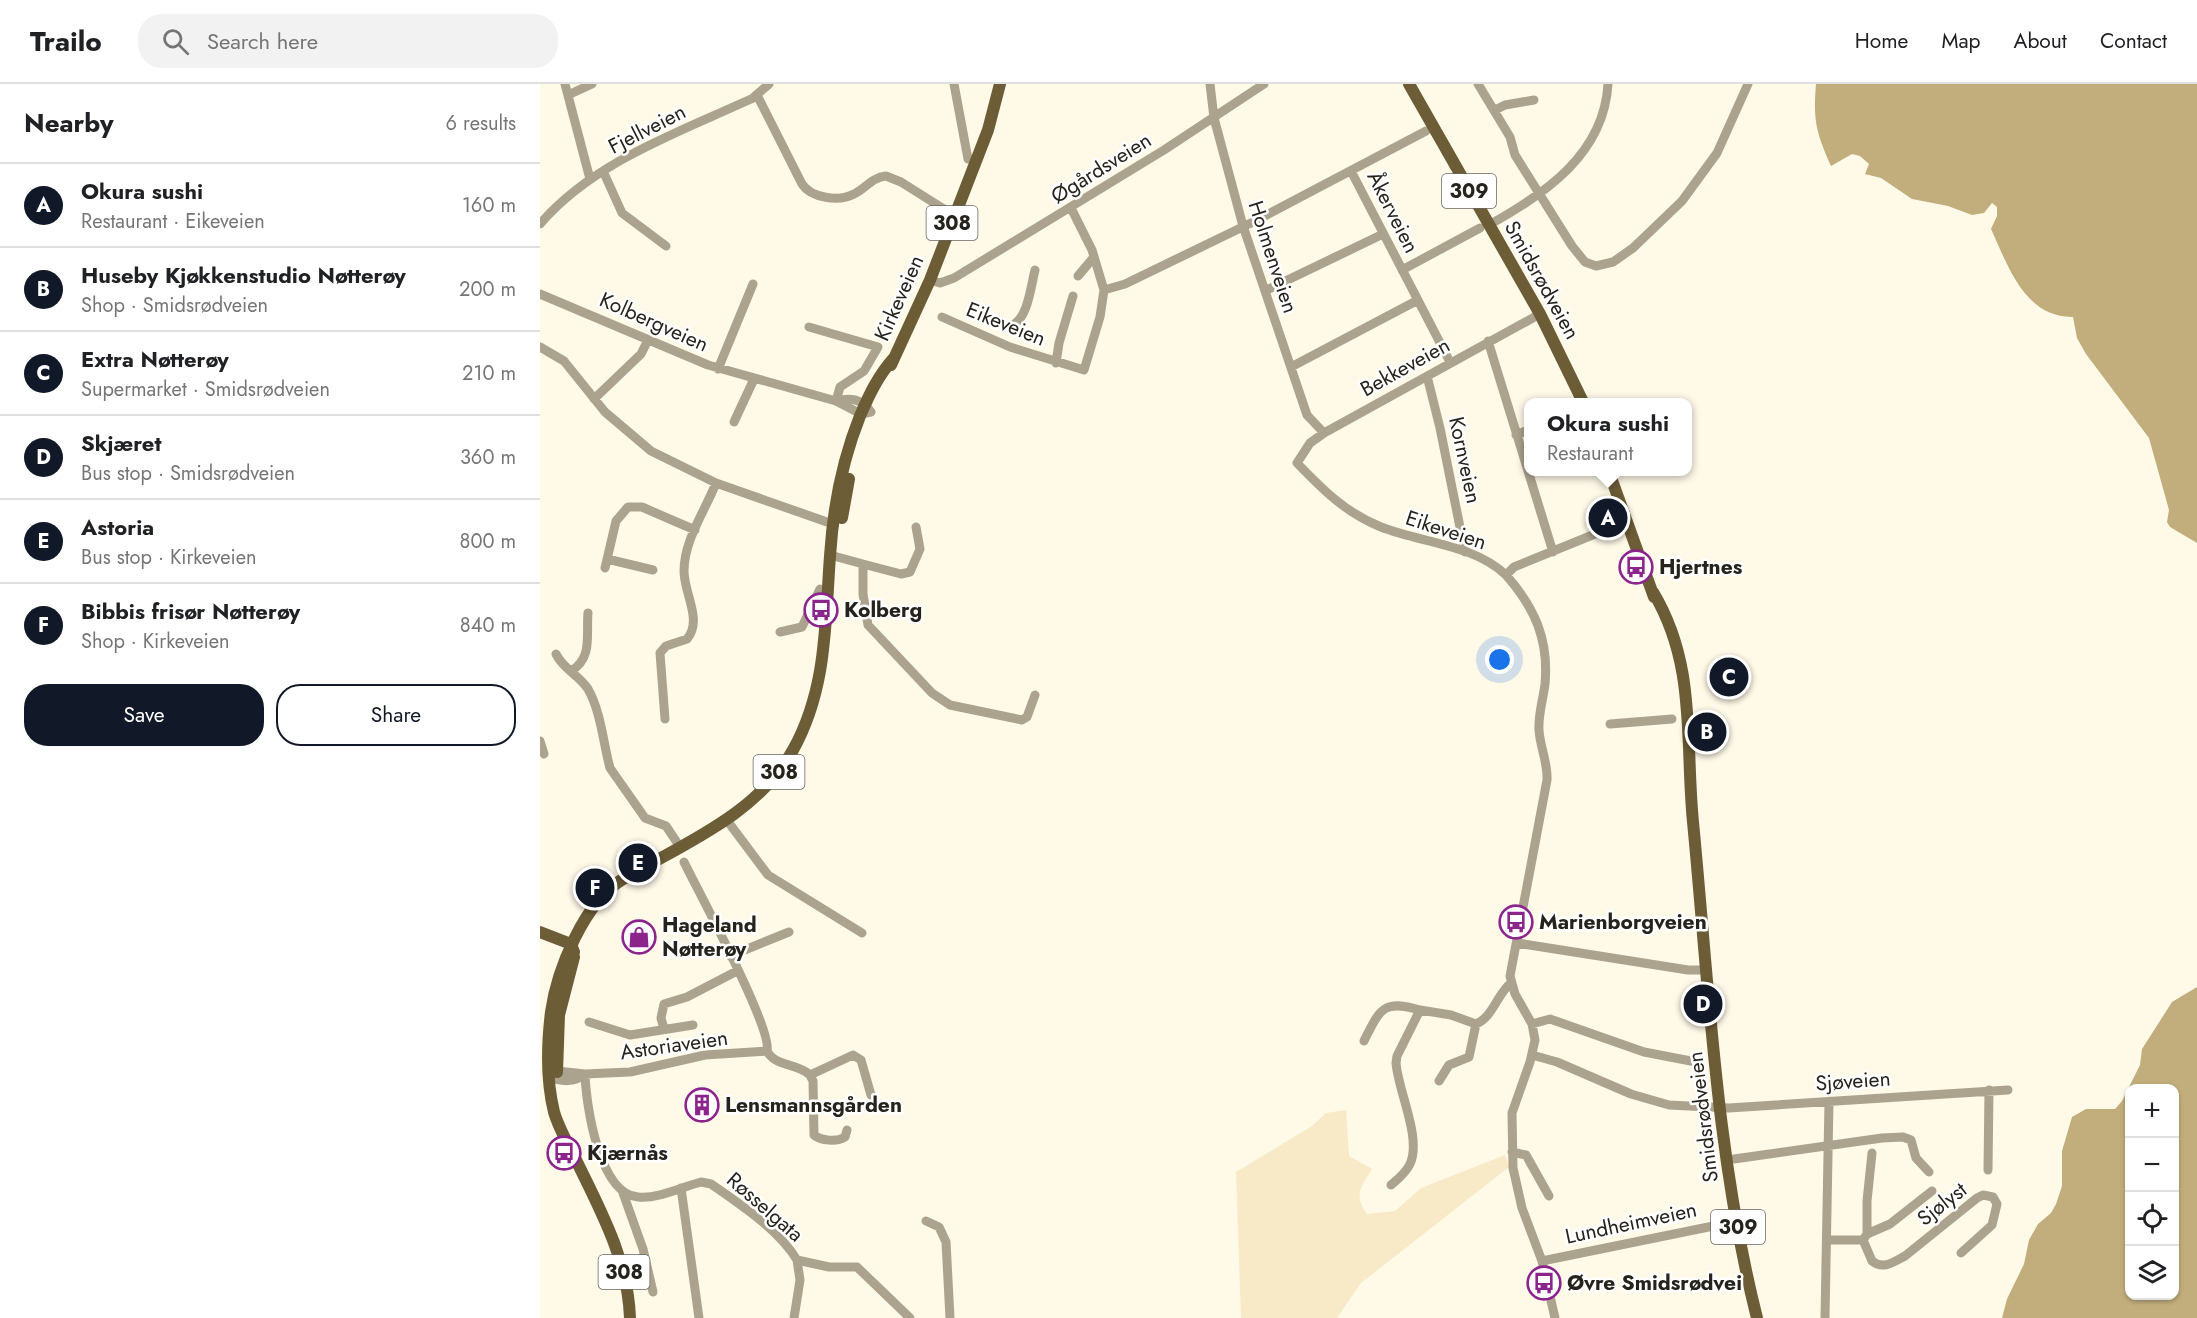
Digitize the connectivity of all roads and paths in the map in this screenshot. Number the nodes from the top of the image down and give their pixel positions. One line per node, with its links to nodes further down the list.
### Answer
1 (565, 84): 12 (street)
2 (592, 84): 12 (street)
3 (954, 84): 17 (street)
4 (1000, 84): 30 (main road, Kirkeveien / 308)
5 (1210, 84): 15 (street, Holmenveien)
6 (1264, 84): 15 (street, Øgårdsveien)
7 (1409, 84): 26 (main road, Smidsrødveien / 309)
8 (1478, 84): 14 (street)
9 (1608, 84): 21 (street, Åkerveien)
10 (1748, 84): 21 (street)
11 (761, 88): 18 (street, Fjellveien); 23 (street)
12 (568, 95): 20 (street)
13 (1534, 100): 14 (street)
14 (1495, 110): 21 (street)
15 (1214, 118): 22 (street, Øgårdsveien); 25 (street, Holmenveien)
16 (1426, 131): 19 (street)
17 (968, 159)
18 (603, 171): 20 (street, Fjellveien); 28 (street, Fjellveien)
19 (1351, 171): 25 (street); 27 (street, Åkerveien)
20 (590, 179): 24 (street, Fjellveien)
21 (1540, 195): 26 (street, Åkerveien)
22 (1071, 208): 29 (street, Eikeveien); 34 (street, Øgårdsveien)
23 (947, 211)
24 (540, 224)
25 (1243, 226): 37 (street); 38 (street, Holmenveien)
26 (1485, 226): 32 (street, Åkerveien); 42 (main road, Smidsrødveien / 309)
27 (1383, 234): 32 (street, Åkerveien); 38 (street)
28 (666, 246)
29 (1094, 257): 33 (street); 37 (street, Eikeveien)
30 (934, 268): 34 (street); 35 (main road, Kirkeveien / 308)
31 (1035, 270): 44 (street)
32 (1402, 270): 41 (street, Åkerveien)
33 (1078, 276)
34 (954, 278): 35 (street, Øgårdsveien)
35 (930, 280): 58 (main road, Kirkeveien / 308)
36 (753, 284): 52 (street)
37 (1104, 290): 50 (street, Eikeveien)
38 (1265, 291): 51 (street, Holmenveien)
39 (540, 294): 46 (street, Kolbergveien)
40 (1073, 297): 50 (street)
41 (1418, 300): 49 (street, Åkerveien); 51 (street)
42 (1540, 314): 47 (street, Bekkeveien); 55 (main road, Smidsrødveien / 309)
43 (942, 317): 50 (street, Eikeveien)
44 (1012, 325)
45 (809, 327): 57 (street, Kirkeveien)
46 (648, 340): 52 (street, Kolbergveien); 56 (street)
47 (1488, 341): 49 (street, Bekkeveien); 62 (street)
48 (540, 347): 56 (street)
49 (1450, 362): 53 (street, Bekkeveien)
50 (1056, 363)
51 (1291, 367): 61 (street, Holmenveien)
52 (718, 369): 54 (street, Kolbergveien)
53 (1427, 376): 61 (street, Bekkeveien); 72 (street, Kornveien)
54 (754, 379): 57 (street, Kolbergveien); 59 (street)
55 (1581, 398)
56 (594, 399): 67 (street)
57 (836, 401): 58 (street, Kolbergveien)
58 (866, 410): 74 (main road, Kirkeveien / 308)
59 (734, 422)
60 (1524, 432): 62 (street)
61 (1324, 433): 64 (street, Bekkeveien)
62 (1516, 435): 63 (street)
63 (1524, 460)
64 (1297, 463): 72 (street, Eikeveien)
65 (1529, 476): 73 (street)
66 (1611, 476): 68 (main road, Smidsrødveien / 309)
67 (716, 483): 69 (street); 71 (street)
68 (1627, 521): 73 (street, Eikeveien); 99 (main road, Smidsrødveien / 309)
69 (827, 522)
70 (916, 527): 75 (street)
71 (695, 530): 76 (street); 84 (street)
72 (1465, 552): 77 (street, Eikeveien)
73 (1553, 552): 77 (street, Eikeveien)
74 (834, 556): 75 (street); 89 (main road, Kirkeveien / 308)
75 (863, 564): 83 (street)
76 (653, 570)
77 (1506, 575): 96 (street)
78 (819, 589): 80 (street)
79 (588, 613): 82 (street)
80 (780, 632)
81 (556, 654): 82 (street)
82 (571, 671): 90 (street)
83 (1035, 695)
84 (665, 719)
85 (1672, 719): 86 (street)
86 (1610, 724)
87 (540, 741): 88 (street)
88 (544, 754)
89 (726, 819): 90 (main road, Kirkeveien / 308); 94 (street)
90 (680, 847): 97 (main road, Kirkeveien / 308)
91 (684, 862): 98 (street)
92 (540, 932): 97 (main road)
93 (789, 933): 98 (street)
94 (862, 933)
95 (540, 937): 97 (main road)
96 (1516, 943): 99 (street); 101 (street)
97 (571, 951): 114 (main road, Kirkeveien / 308)
98 (730, 956): 100 (street)
99 (1707, 970): 120 (main road, Smidsrødveien / 309)
100 (737, 971): 107 (street, Astoriaveien); 109 (street)
101 (1511, 983): 104 (street); 105 (street)
102 (1420, 1010): 104 (street); 108 (street); 129 (street)
103 (588, 1022): 107 (street)
104 (1476, 1024): 115 (street)
105 (1532, 1024): 110 (street); 111 (street)
106 (693, 1025): 107 (street)
107 (664, 1029)
108 (1364, 1041)
109 (767, 1051): 112 (street, Astoriaveien); 113 (street)
110 (1532, 1055): 120 (street, Sjøveien); 124 (street)
111 (1695, 1062)
112 (585, 1074): 114 (street, Astoriaveien); 132 (street)
113 (810, 1075): 118 (street); 121 (street)
114 (554, 1076): 142 (main road, Kirkeveien / 308)
115 (1439, 1081)
116 (1989, 1090): 117 (street, Sjøveien); 119 (street, Sjøveien); 127 (street)
117 (2008, 1090)
118 (871, 1095)
119 (1829, 1101): 120 (street, Sjøveien); 122 (street)
120 (1720, 1107): 148 (main road, Smidsrødveien / 309)
121 (847, 1130)
122 (1830, 1144): 123 (street, Sjølyst); 128 (street, Sjølyst); 137 (street)
123 (1786, 1151): 126 (street, Smidsrødveien)
124 (1512, 1152): 133 (street); 140 (street)
125 (1872, 1153): 136 (street)
126 (1734, 1159)
127 (1988, 1170)
128 (1929, 1172)
129 (1391, 1185)
130 (681, 1188): 132 (street, Røsselgata); 139 (street, Røsselgata); 143 (street)
131 (1932, 1191): 136 (street, Sjølyst)
132 (623, 1193): 141 (street)
133 (1549, 1196)
134 (926, 1221): 146 (street)
135 (1728, 1223): 140 (street, Lundheimveien)
136 (1865, 1237): 137 (street, Sjølyst); 138 (street, Sjølyst)
137 (1827, 1240): 149 (street)
138 (1961, 1253)
139 (797, 1260): 144 (street); 145 (street, Røsselgata)
140 (1542, 1261): 147 (street)
141 (653, 1292)
142 (630, 1318)
143 (699, 1318)
144 (794, 1318)
145 (910, 1318)
146 (950, 1318)
147 (1555, 1318)
148 (1757, 1318)
149 (1825, 1318)

